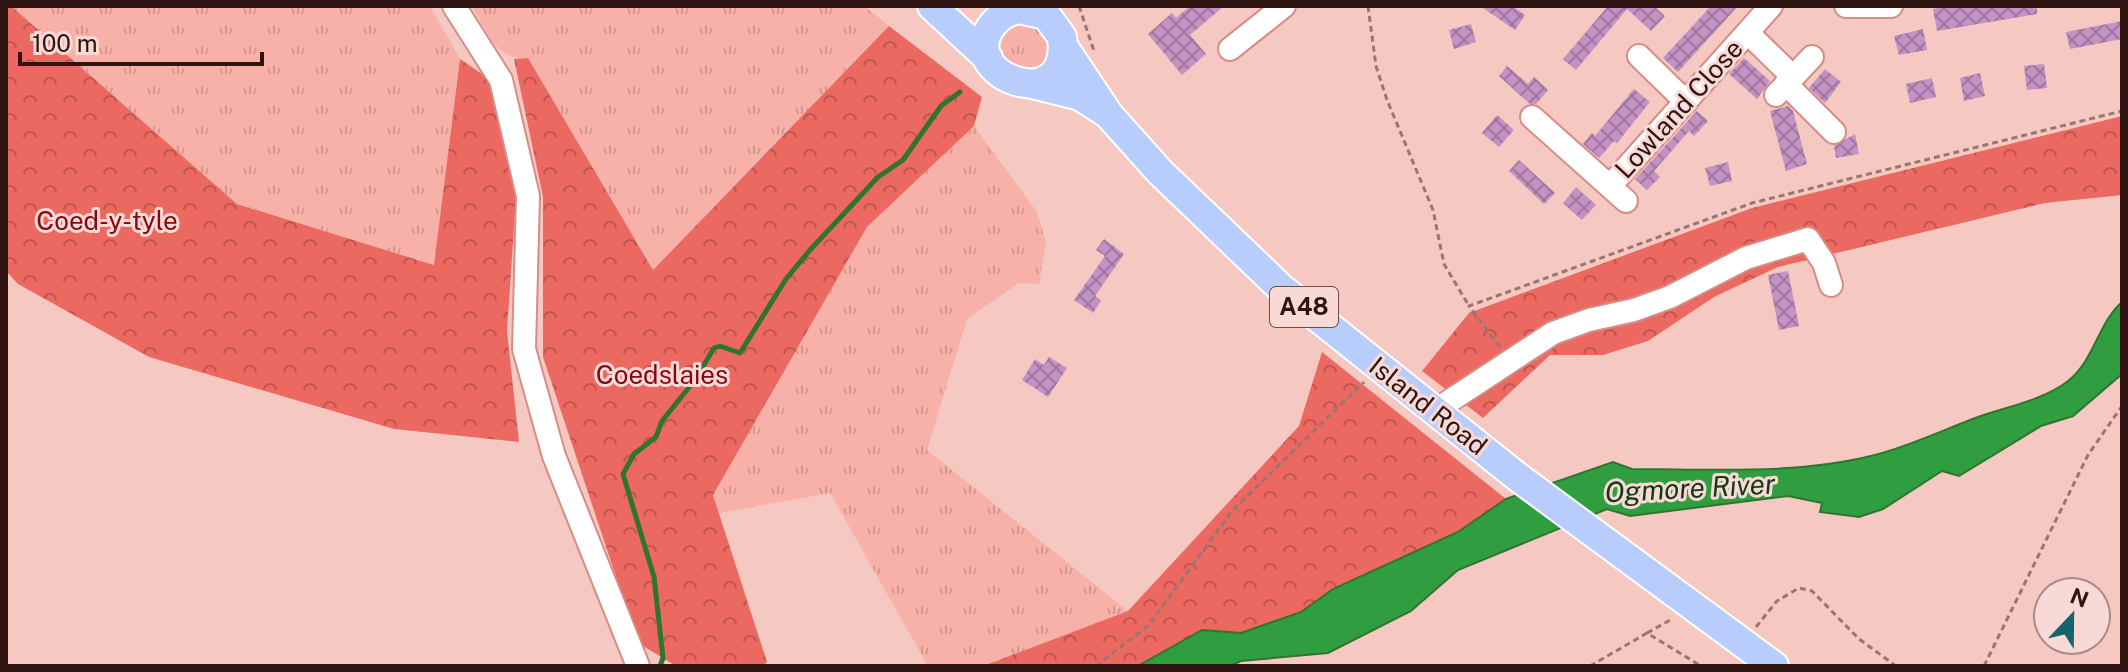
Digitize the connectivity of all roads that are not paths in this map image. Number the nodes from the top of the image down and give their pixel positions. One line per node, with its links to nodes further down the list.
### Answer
1 (454, 6): 22 (street)
2 (1284, 6): 10 (street)
3 (1771, 6): 9 (street, Lowland Close)
4 (1846, 6): 5 (street)
5 (1891, 6)
6 (937, 8): 7 (main road); 13 (main road)
7 (1013, 11): 8 (main road); 13 (main road)
8 (1060, 27): 14 (main road); 17 (main road, Island Road / A48)
9 (1748, 33): 15 (street, Lowland Close); 16 (street, Lowland Close)
10 (1230, 49)
11 (1639, 56): 16 (street)
12 (1812, 57): 15 (street)
13 (988, 58): 14 (main road)
14 (1032, 84): 17 (main road, Island Road / A48)
15 (1785, 85): 19 (street, Lowland Close)
16 (1686, 102): 18 (street, Lowland Close)
17 (1109, 115): 21 (main road, Island Road / A48)
18 (1532, 117)
19 (1834, 132)
20 (1831, 285): 21 (street)
21 (1436, 410): 23 (main road, Island Road / A48)
22 (638, 666)
23 (1774, 666)

